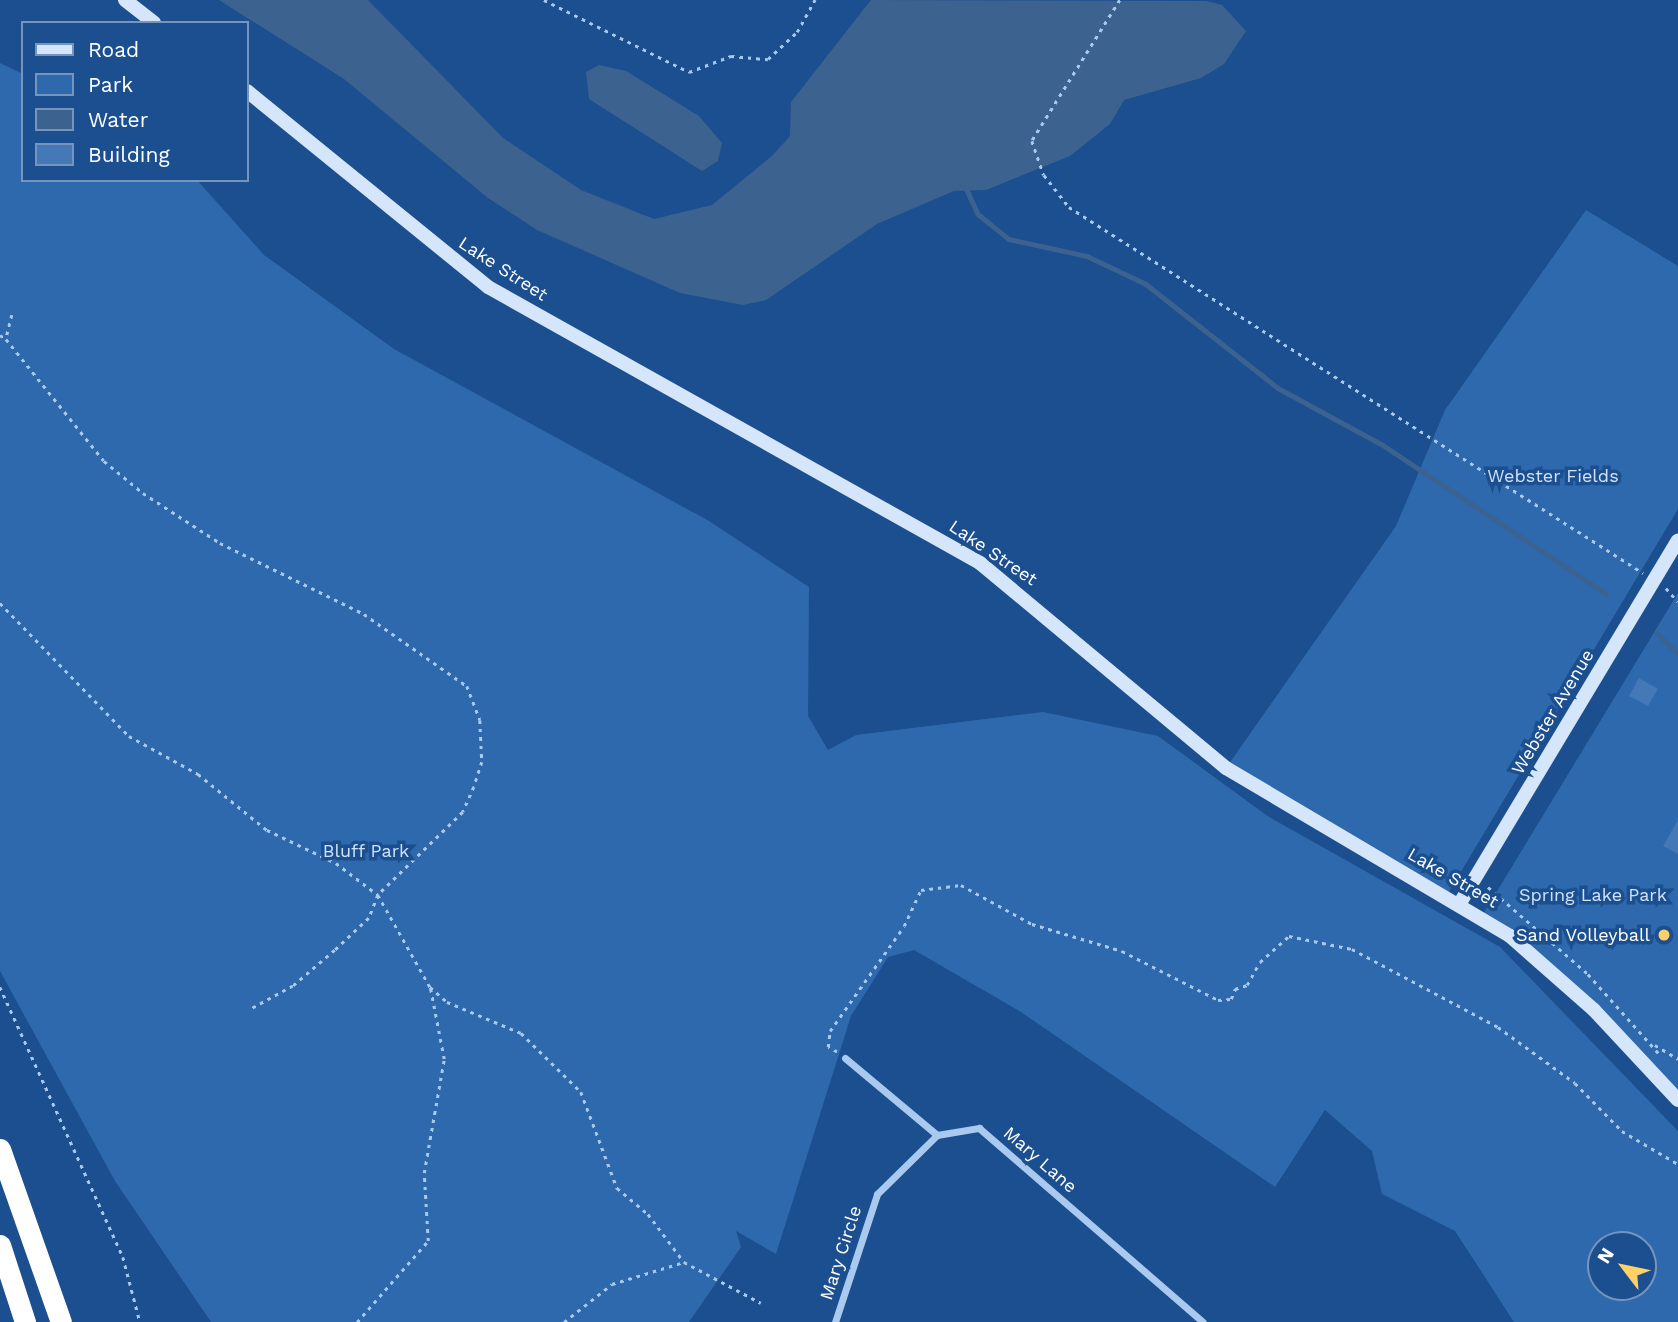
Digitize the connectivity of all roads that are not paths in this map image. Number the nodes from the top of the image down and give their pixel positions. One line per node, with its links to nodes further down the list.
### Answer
1 (125, 0): 2 (street)
2 (151, 21)
3 (248, 92): 5 (street, Lake Street)
4 (1678, 540): 5 (street, Webster Avenue)
5 (1460, 903): 7 (street, Lake Street)
6 (845, 1058): 8 (street)
7 (1678, 1100)
8 (937, 1135): 13 (street, Mary Circle); 14 (street, Mary Lane)
9 (0, 1149): 12 (highway)
10 (0, 1245): 11 (highway)
11 (25, 1322)
12 (61, 1322)
13 (835, 1322)
14 (1203, 1322)

